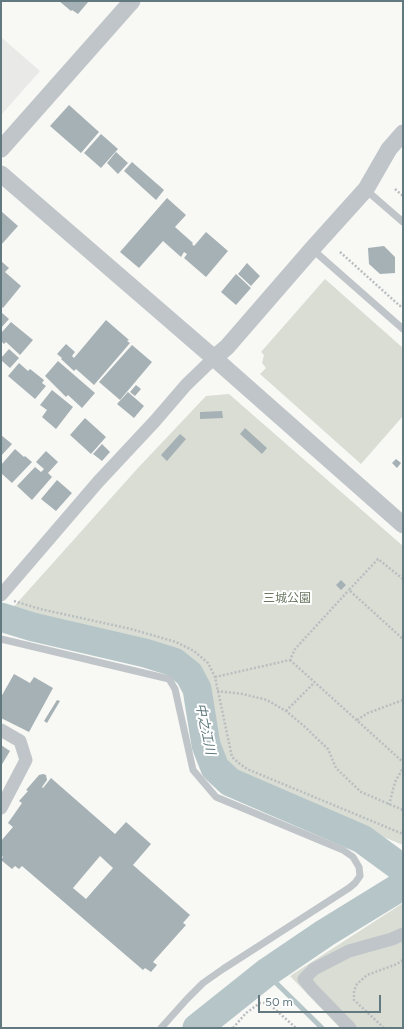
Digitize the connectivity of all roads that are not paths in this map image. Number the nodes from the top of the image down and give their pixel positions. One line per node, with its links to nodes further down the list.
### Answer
1 (129, 2): 3 (street)
2 (403, 133): 5 (street)
3 (1, 149)
4 (1, 174): 9 (street)
5 (366, 190): 6 (lane); 7 (street)
6 (403, 222)
7 (312, 249): 8 (lane); 9 (street)
8 (402, 327)
9 (214, 358): 10 (street); 11 (street)
10 (403, 525)
11 (7, 598)
12 (1, 639): 16 (lane)
13 (1, 730): 14 (street)
14 (1, 808)
15 (403, 934): 17 (street)
16 (161, 1028)
17 (350, 1028)

